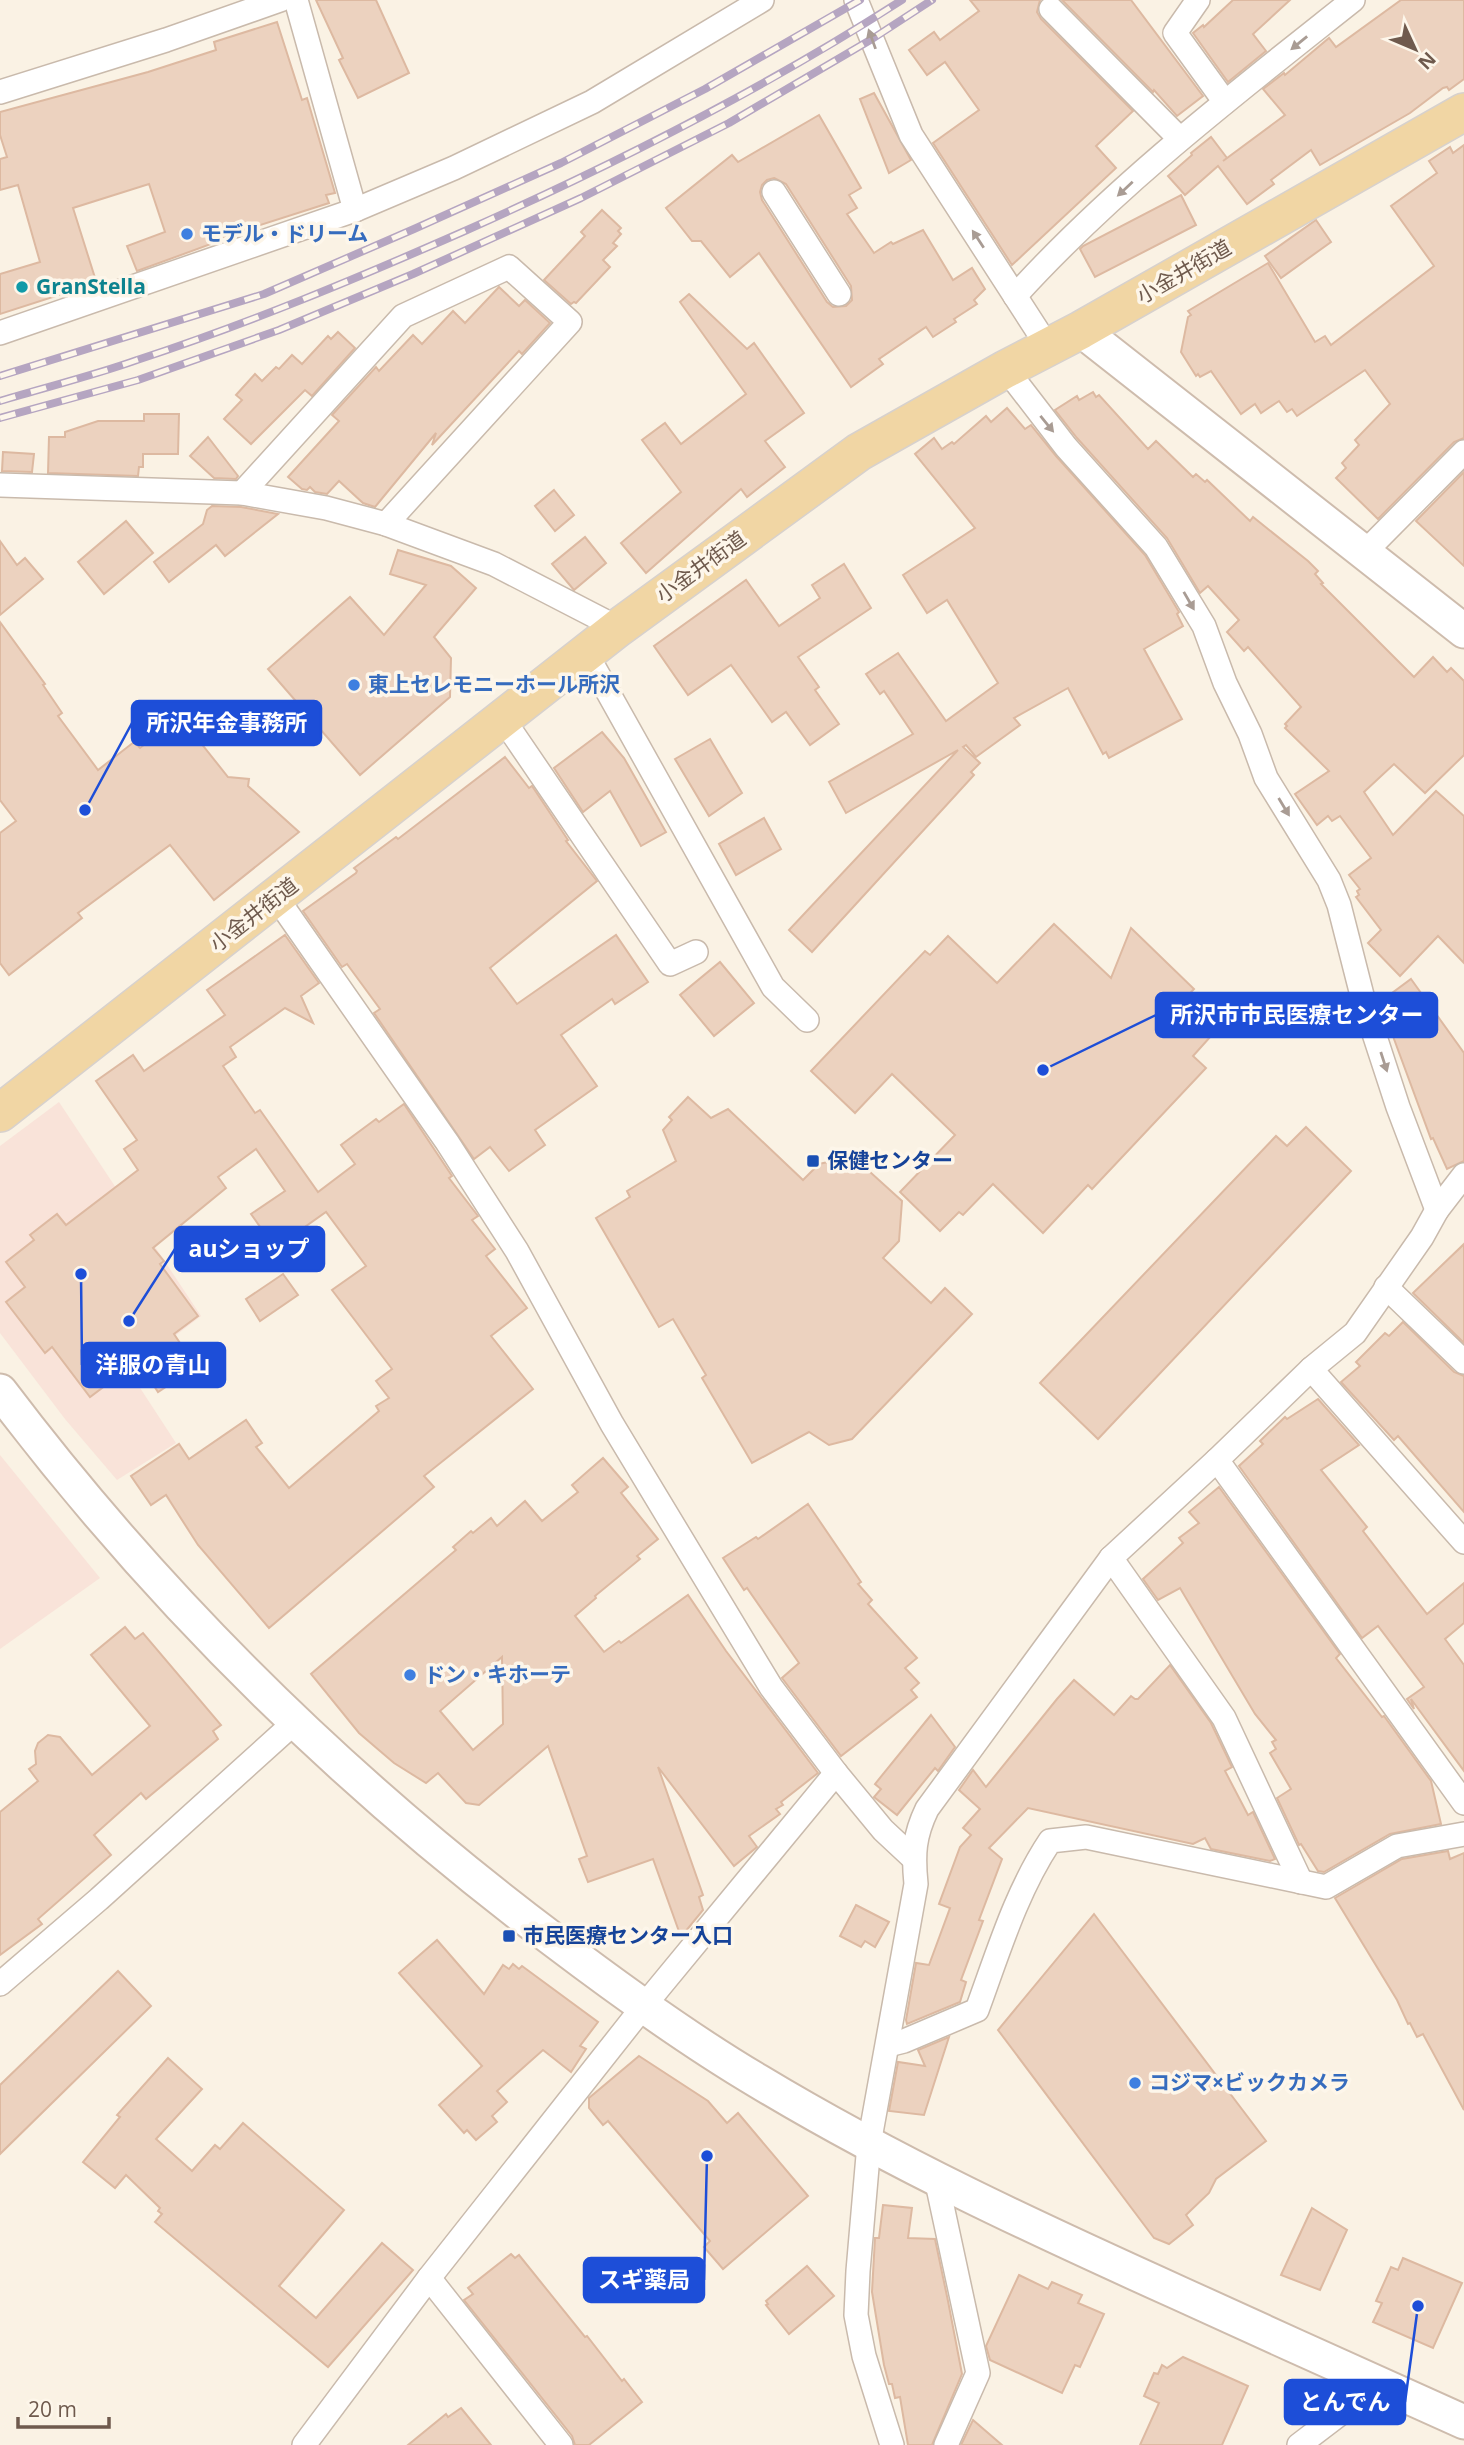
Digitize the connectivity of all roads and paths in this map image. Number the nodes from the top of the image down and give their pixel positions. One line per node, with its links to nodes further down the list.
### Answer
1 (280, 0): 8 (street)
2 (296, 0): 13 (street)
3 (762, 0): 13 (street)
4 (856, 0): 15 (street, one-way to 4)
5 (1198, 0): 9 (street)
6 (1353, 0): 9 (street, one-way to 9)
7 (1051, 9): 11 (street)
8 (0, 92)
9 (1225, 102): 11 (street)
10 (1464, 112): 16 (main road, 小金井街道)
11 (1180, 139): 15 (street, one-way to 15)
12 (774, 192): 14 (street)
13 (355, 210): 17 (street)
14 (839, 294)
15 (1015, 296): 18 (street)
16 (1081, 330): 18 (main road, 小金井街道); 24 (street)
17 (0, 332)
18 (1048, 347): 19 (main road, 小金井街道)
19 (1006, 369): 25 (main road, 小金井街道); 33 (street, one-way to 33)
20 (1464, 452): 24 (street)
21 (0, 485): 22 (street)
22 (242, 493): 23 (street); 23 (street)
23 (386, 524): 25 (street)
24 (1366, 552): 26 (street)
25 (618, 628): 27 (main road, 小金井街道)
26 (1464, 631)
27 (586, 653): 28 (main road, 小金井街道); 31 (street)
28 (503, 719): 29 (main road, 小金井街道); 30 (street)
29 (276, 897): 32 (main road, 小金井街道); 42 (street)
30 (696, 951)
31 (807, 1020)
32 (0, 1114)
33 (1454, 1197): 34 (street)
34 (1386, 1287): 35 (street); 36 (street)
35 (1464, 1362)
36 (1311, 1369): 38 (street); 39 (street)
37 (0, 1391): 41 (street)
38 (1217, 1460): 40 (street); 43 (street)
39 (1464, 1542)
40 (1111, 1558): 45 (street); 46 (street)
41 (295, 1722): 47 (street); 48 (street)
42 (836, 1773): 45 (street); 48 (street)
43 (1464, 1803)
44 (1464, 1834): 46 (street)
45 (914, 1858): 49 (street)
46 (1301, 1882): 49 (street)
47 (0, 1984)
48 (643, 2007): 50 (street); 52 (street)
49 (888, 2045): 50 (street)
50 (869, 2144): 51 (street); 57 (street)
51 (936, 2178): 53 (street); 58 (street)
52 (429, 2278): 55 (street); 56 (street)
53 (1379, 2384): 54 (street); 59 (street)
54 (1464, 2422)
55 (304, 2445)
56 (561, 2445)
57 (892, 2445)
58 (946, 2445)
59 (1299, 2445)

